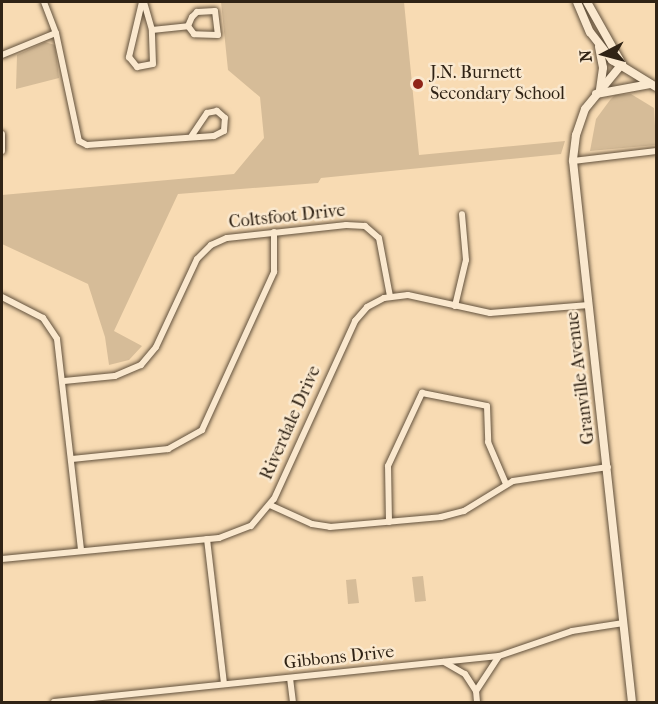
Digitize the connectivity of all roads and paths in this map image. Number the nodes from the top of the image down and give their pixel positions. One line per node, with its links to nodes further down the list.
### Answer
1 (44, 2): 7 (street)
2 (143, 2): 6 (street); 6 (street)
3 (577, 2): 8 (main road)
4 (587, 2): 10 (main road)
5 (188, 26): 5 (street); 6 (street)
6 (152, 30)
7 (57, 33): 9 (street); 14 (street)
8 (598, 44): 10 (main road); 12 (main road)
9 (2, 55)
10 (622, 64): 11 (main road); 12 (street, Granville Avenue)
11 (653, 86): 12 (main road)
12 (598, 91): 17 (street, Granville Avenue)
13 (2, 134): 15 (street)
14 (192, 135): 14 (street)
15 (2, 151)
16 (657, 151): 17 (street)
17 (573, 160): 22 (street, Granville Avenue)
18 (462, 214): 23 (street)
19 (274, 232): 20 (street, Coltsfoot Drive); 24 (street, Coltsfoot Drive); 25 (street)
20 (390, 296): 23 (street); 28 (street, Riverdale Drive)
21 (2, 297): 24 (street)
22 (589, 305): 23 (street); 26 (street, Granville Avenue)
23 (455, 306)
24 (64, 381): 25 (street)
25 (72, 459): 31 (street)
26 (608, 467): 27 (street); 33 (street, Granville Avenue)
27 (506, 484): 29 (street); 29 (street)
28 (270, 505): 29 (street); 30 (street, Riverdale Drive)
29 (389, 522)
30 (207, 539): 31 (street, Riverdale Drive); 37 (street)
31 (81, 551): 32 (street, Riverdale Drive)
32 (2, 559)
33 (623, 623): 34 (street, Gibbons Drive); 42 (street, Granville Avenue)
34 (499, 656): 35 (street, Gibbons Drive); 38 (street)
35 (441, 662): 36 (street, Gibbons Drive); 38 (street)
36 (290, 678): 37 (street, Gibbons Drive); 40 (street)
37 (224, 684): 39 (street, Gibbons Drive)
38 (476, 691): 41 (street)
39 (54, 702)
40 (292, 702)
41 (477, 702)
42 (632, 702)

